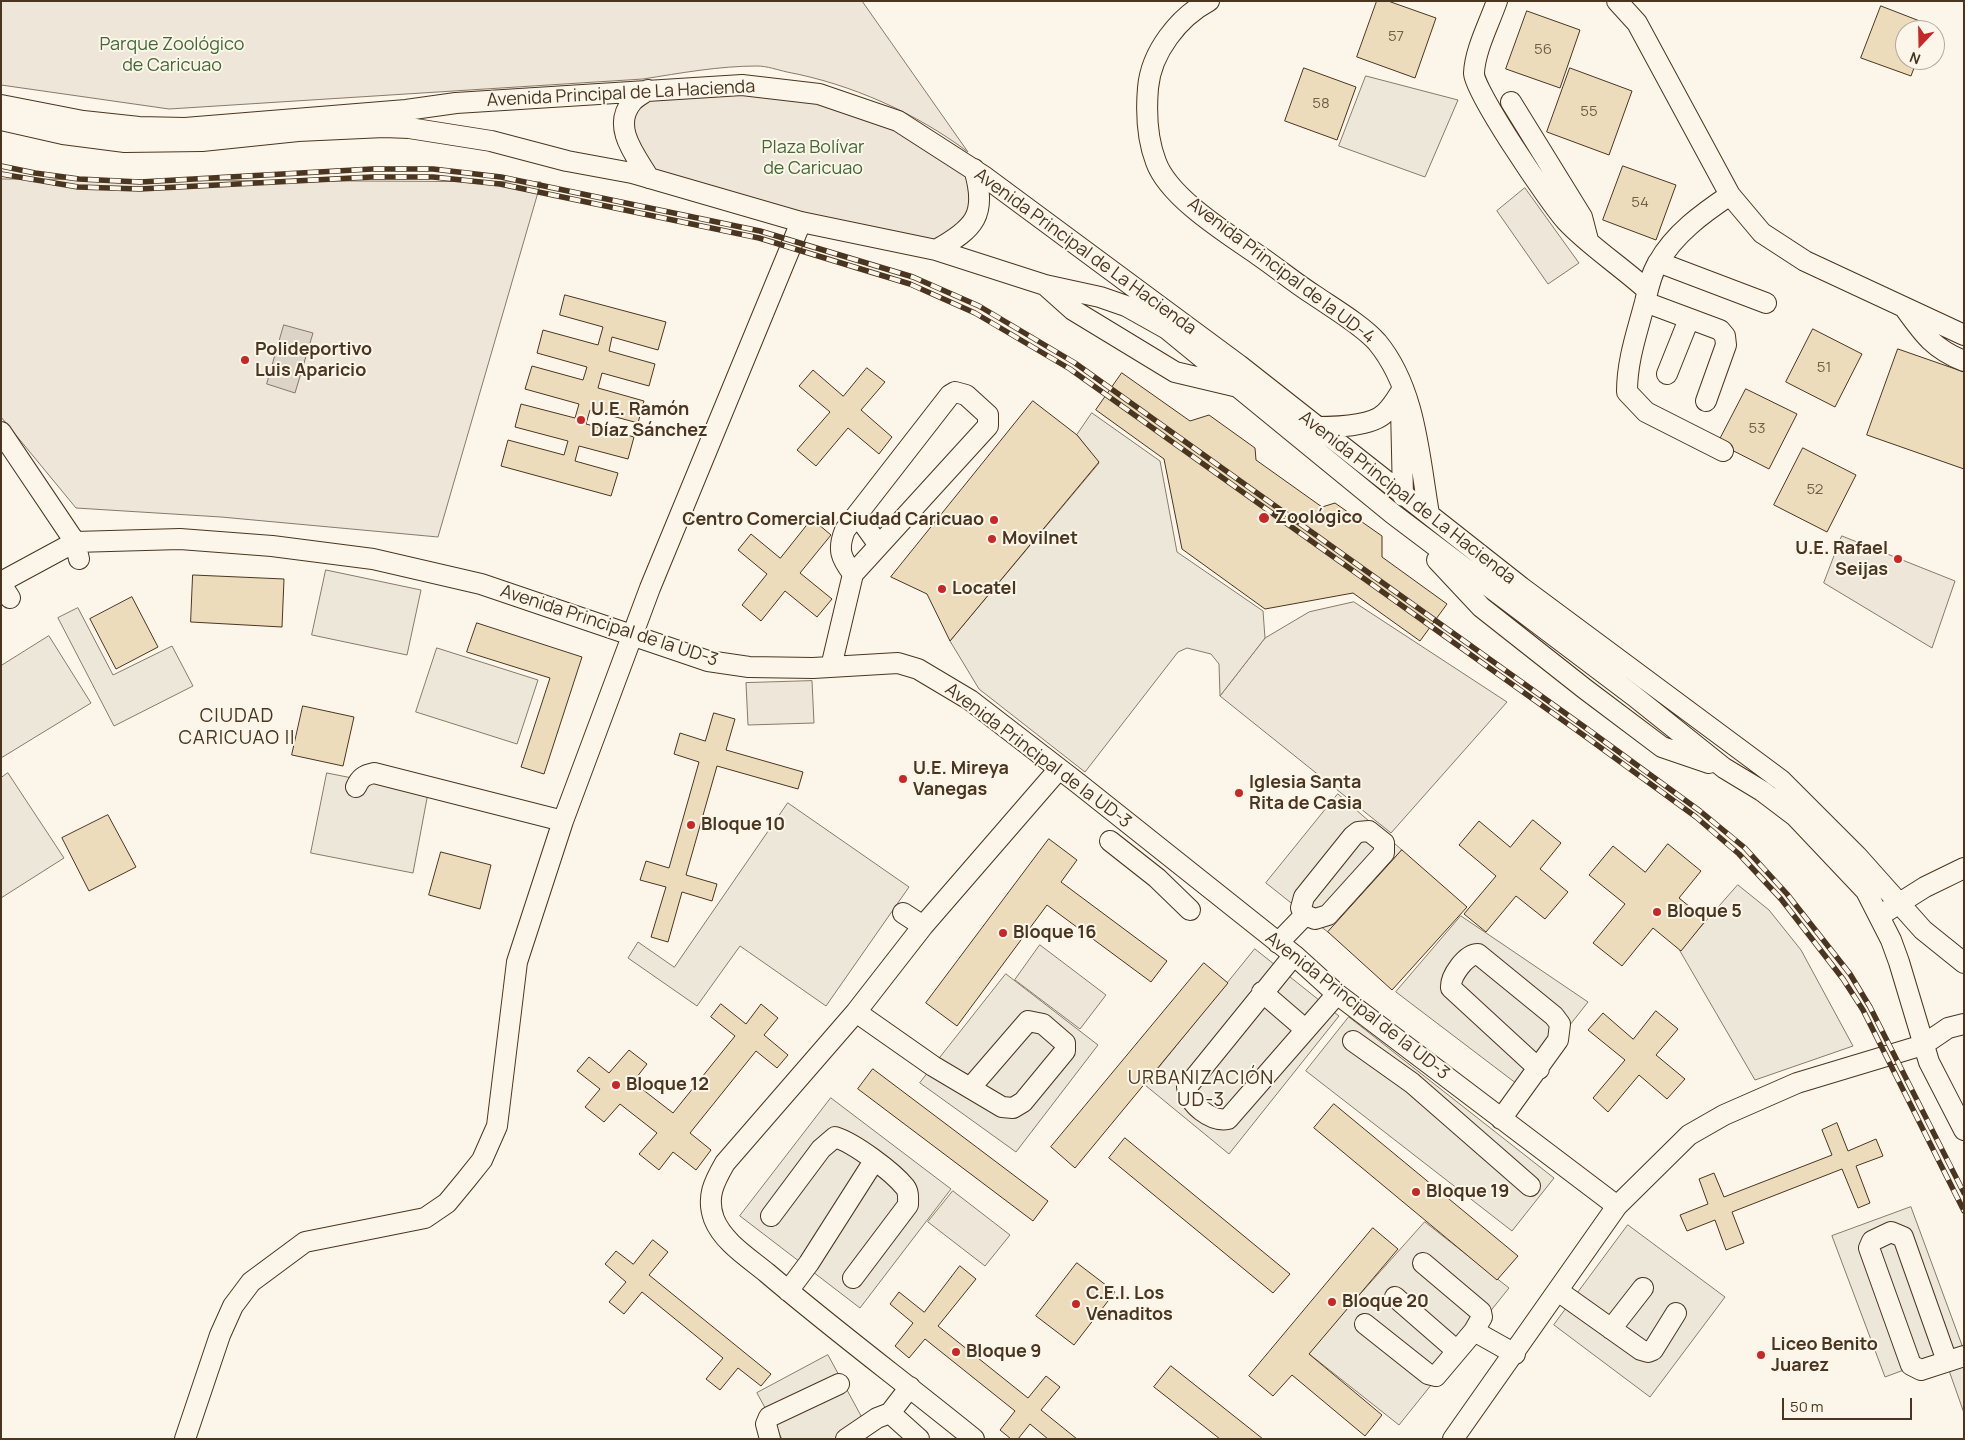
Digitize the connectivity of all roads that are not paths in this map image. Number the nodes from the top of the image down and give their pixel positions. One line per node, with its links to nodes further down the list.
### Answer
1 (1209, 1): 24 (street, Avenida Principal de la UD-4)
2 (1497, 1): 12 (street)
3 (1617, 1): 10 (street)
4 (648, 90): 6 (street, Avenida Principal de La Hacienda); 8 (street, Avenida Principal de La Hacienda); 9 (street)
5 (1511, 102): 12 (street)
6 (1, 105)
7 (1, 120): 9 (street, Avenida Principal de La Hacienda)
8 (974, 170): 13 (street); 26 (street, Avenida Principal de La Hacienda)
9 (649, 178): 11 (street, Avenida Principal de La Hacienda)
10 (1730, 195): 14 (street); 18 (street)
11 (800, 222): 13 (street, Avenida Principal de La Hacienda); 38 (street)
12 (1588, 240): 16 (street)
13 (936, 250): 15 (street, Avenida Principal de La Hacienda)
14 (1658, 262): 16 (street); 17 (street)
15 (1045, 285): 23 (street); 23 (street, Avenida Principal de La Hacienda)
16 (1646, 296): 19 (street); 28 (street)
17 (1766, 303)
18 (1905, 308): 20 (street); 21 (street)
19 (1689, 319): 22 (street); 25 (street)
20 (1964, 335)
21 (1964, 361)
22 (1667, 374)
23 (1240, 388): 30 (street, Avenida Principal de La Hacienda)
24 (1403, 389): 26 (street); 29 (street, Avenida Principal de la UD-4); 31 (street, Avenida Principal de la UD-4)
25 (1706, 402)
26 (1315, 427): 29 (street, Avenida Principal de La Hacienda)
27 (1, 432): 35 (street)
28 (1723, 451)
29 (1403, 496): 30 (street); 31 (street, Avenida Principal de La Hacienda)
30 (1393, 514): 33 (street, Avenida Principal de La Hacienda)
31 (1429, 514): 33 (street); 47 (street, Avenida Principal de La Hacienda)
32 (858, 516): 34 (street); 34 (street); 36 (street)
33 (1418, 534): 51 (street, Avenida Principal de La Hacienda)
34 (878, 544): 36 (street)
35 (77, 551): 37 (street, Avenida Principal de la UD-3); 38 (street, Avenida Principal de la UD-3)
36 (853, 574): 39 (street)
37 (4, 588)
38 (633, 638): 39 (street, Avenida Principal de la UD-3); 42 (street)
39 (831, 667): 40 (street, Avenida Principal de la UD-3)
40 (1059, 769): 44 (street, Avenida Principal de la UD-3); 52 (street)
41 (356, 787): 42 (street)
42 (563, 821): 88 (street)
43 (1110, 841): 46 (street)
44 (1174, 860): 46 (street); 53 (street, Avenida Principal de la UD-3)
45 (1964, 868): 47 (street)
46 (1157, 878): 48 (street)
47 (1898, 904): 51 (street); 54 (street, Avenida Principal de La Hacienda)
48 (1190, 910)
49 (904, 913): 52 (street)
50 (1305, 915): 50 (street); 53 (street)
51 (1879, 916): 61 (street, Avenida Principal de La Hacienda)
52 (923, 926): 57 (street)
53 (1286, 949): 55 (street); 56 (street, Avenida Principal de la UD-3)
54 (1964, 963)
55 (1262, 992): 59 (street); 59 (street)
56 (1337, 994): 59 (street); 62 (street, Avenida Principal de la UD-3)
57 (856, 1012): 65 (street); 75 (street)
58 (1964, 1024): 61 (street)
59 (1306, 1029)
60 (1353, 1041): 64 (street)
61 (1923, 1045): 67 (street, Avenida Principal de La Hacienda); 70 (street)
62 (1429, 1063): 64 (street); 66 (street, Avenida Principal de la UD-3)
63 (1539, 1069): 63 (street); 66 (street)
64 (1412, 1083): 69 (street)
65 (971, 1087): 65 (street)
66 (1501, 1119): 70 (street, Avenida Principal de la UD-3)
67 (1964, 1130)
68 (874, 1161): 71 (street); 73 (street); 75 (street)
69 (1530, 1186)
70 (1617, 1206): 76 (street)
71 (771, 1216)
72 (1423, 1263): 81 (street)
73 (853, 1278)
74 (1643, 1288): 80 (street)
75 (788, 1291): 86 (street)
76 (1558, 1291): 80 (street); 83 (street)
77 (1395, 1297): 82 (street)
78 (1676, 1313): 80 (street)
79 (1365, 1324): 82 (street)
80 (1611, 1329)
81 (1474, 1331): 82 (street); 83 (street)
82 (1457, 1351)
83 (1515, 1354): 93 (street)
84 (1955, 1358): 84 (street)
85 (839, 1384): 89 (street)
86 (910, 1387): 87 (street); 92 (street)
87 (890, 1414): 90 (street); 91 (street)
88 (185, 1439)
89 (770, 1439)
90 (846, 1439)
91 (919, 1439)
92 (974, 1439)
93 (1453, 1439)

